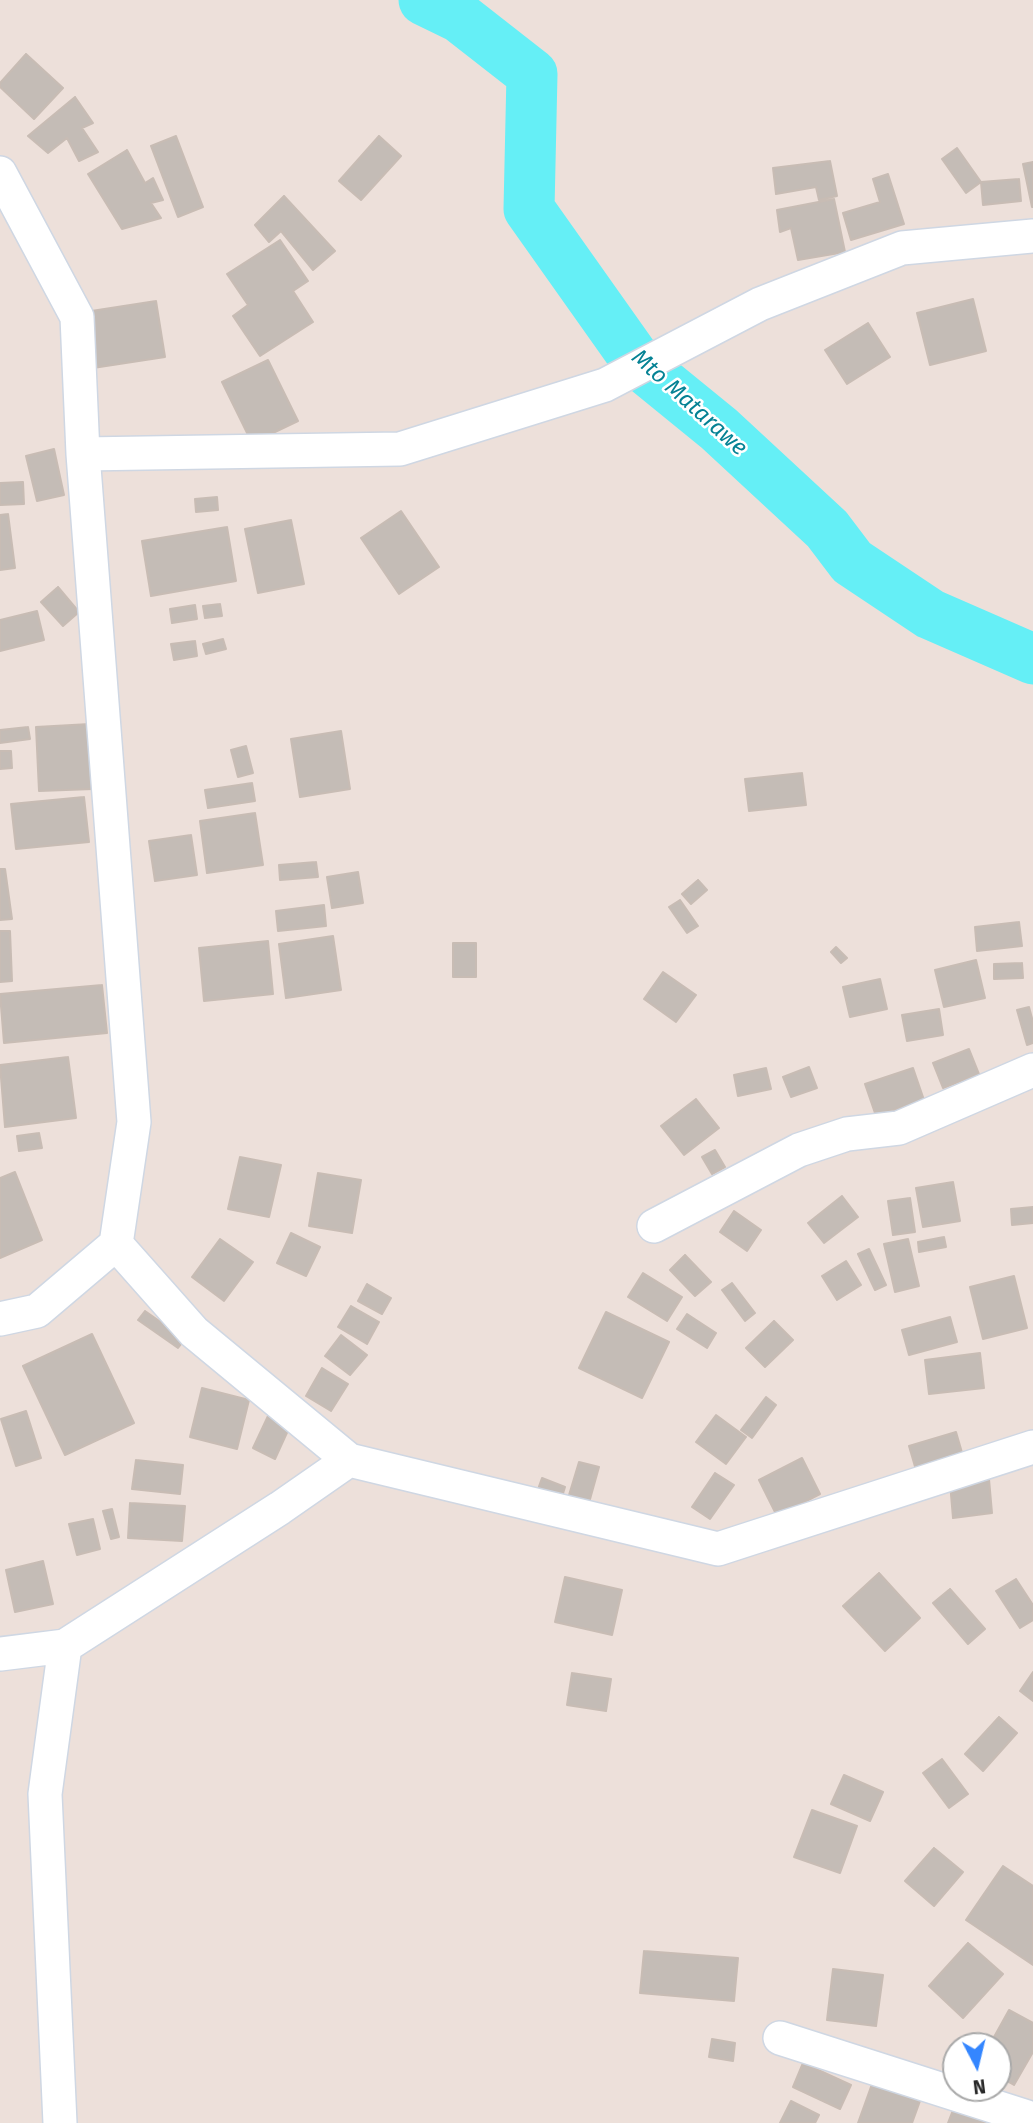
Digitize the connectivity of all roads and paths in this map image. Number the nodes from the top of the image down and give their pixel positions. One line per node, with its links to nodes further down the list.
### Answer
1 (0, 173): 3 (street)
2 (1033, 236): 3 (street)
3 (83, 454): 6 (street)
4 (1033, 1070): 5 (street)
5 (654, 1226)
6 (116, 1244): 7 (street); 9 (street)
7 (0, 1319)
8 (1033, 1447): 9 (street)
9 (349, 1460): 10 (street)
10 (65, 1646): 11 (street); 14 (street)
11 (0, 1654)
12 (780, 2038): 13 (street)
13 (1028, 2115)
14 (60, 2123)

